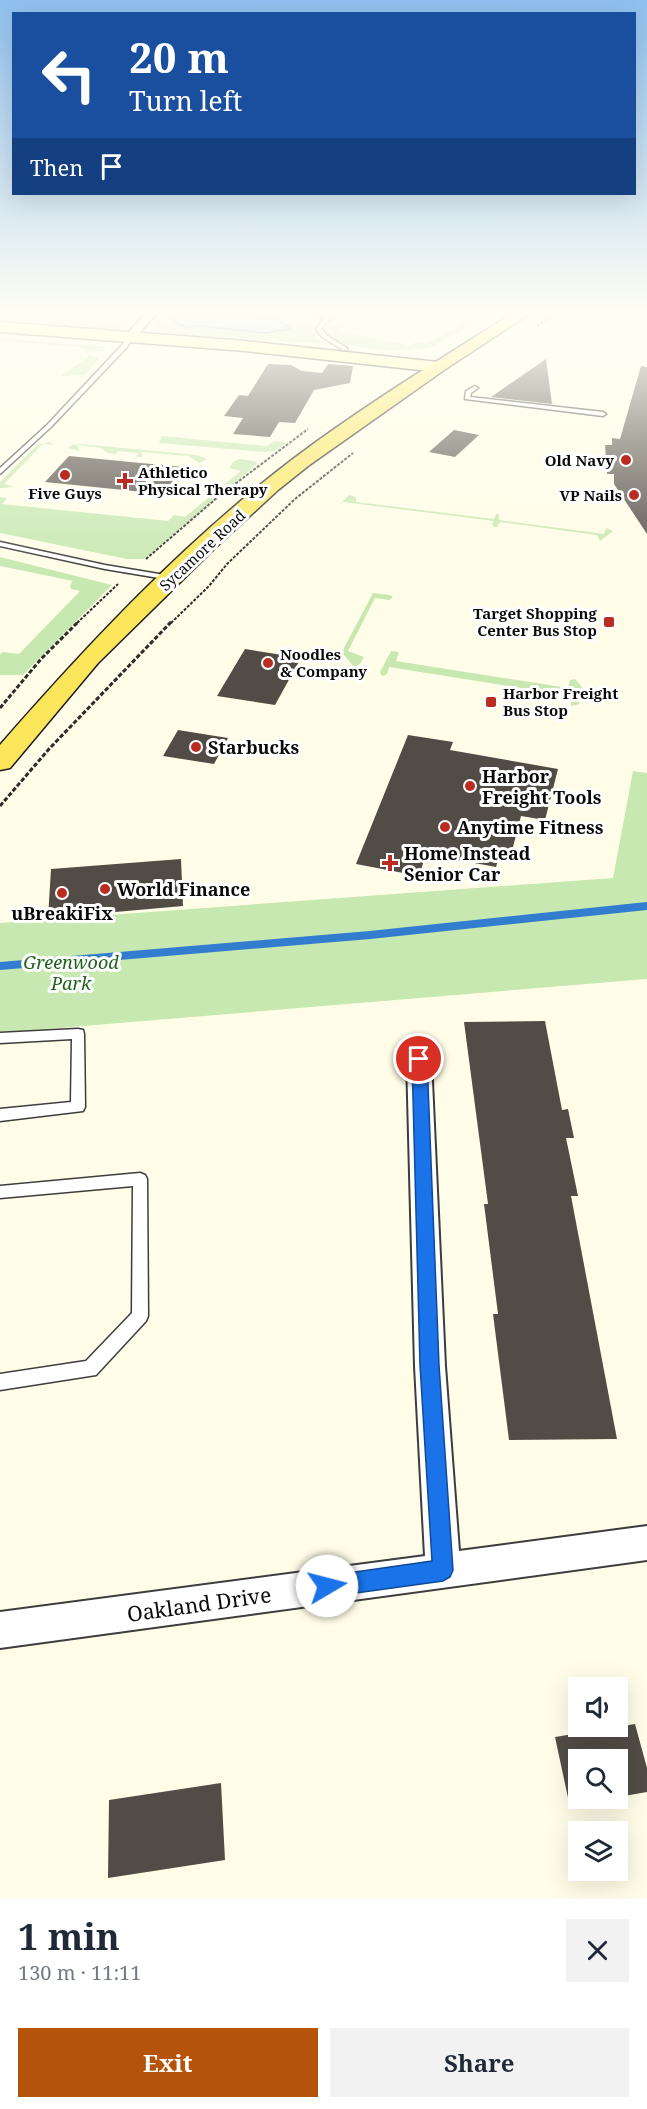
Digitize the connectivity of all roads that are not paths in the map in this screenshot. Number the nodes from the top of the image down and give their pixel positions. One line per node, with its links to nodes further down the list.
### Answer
1 (72, 402): 5 (lane)
2 (388, 402): 7 (main road, Sycamore Road)
3 (498, 402): 4 (lane)
4 (603, 414)
5 (0, 472)
6 (0, 544): 7 (lane)
7 (171, 578): 8 (main road, Sycamore Road)
8 (0, 762)
9 (0, 1038): 11 (lane)
10 (419, 1059): 15 (street)
11 (0, 1115)
12 (0, 1192): 13 (lane)
13 (0, 1382)
14 (647, 1543): 15 (street, Oakland Drive)
15 (443, 1570): 16 (street, Oakland Drive)
16 (0, 1630)

